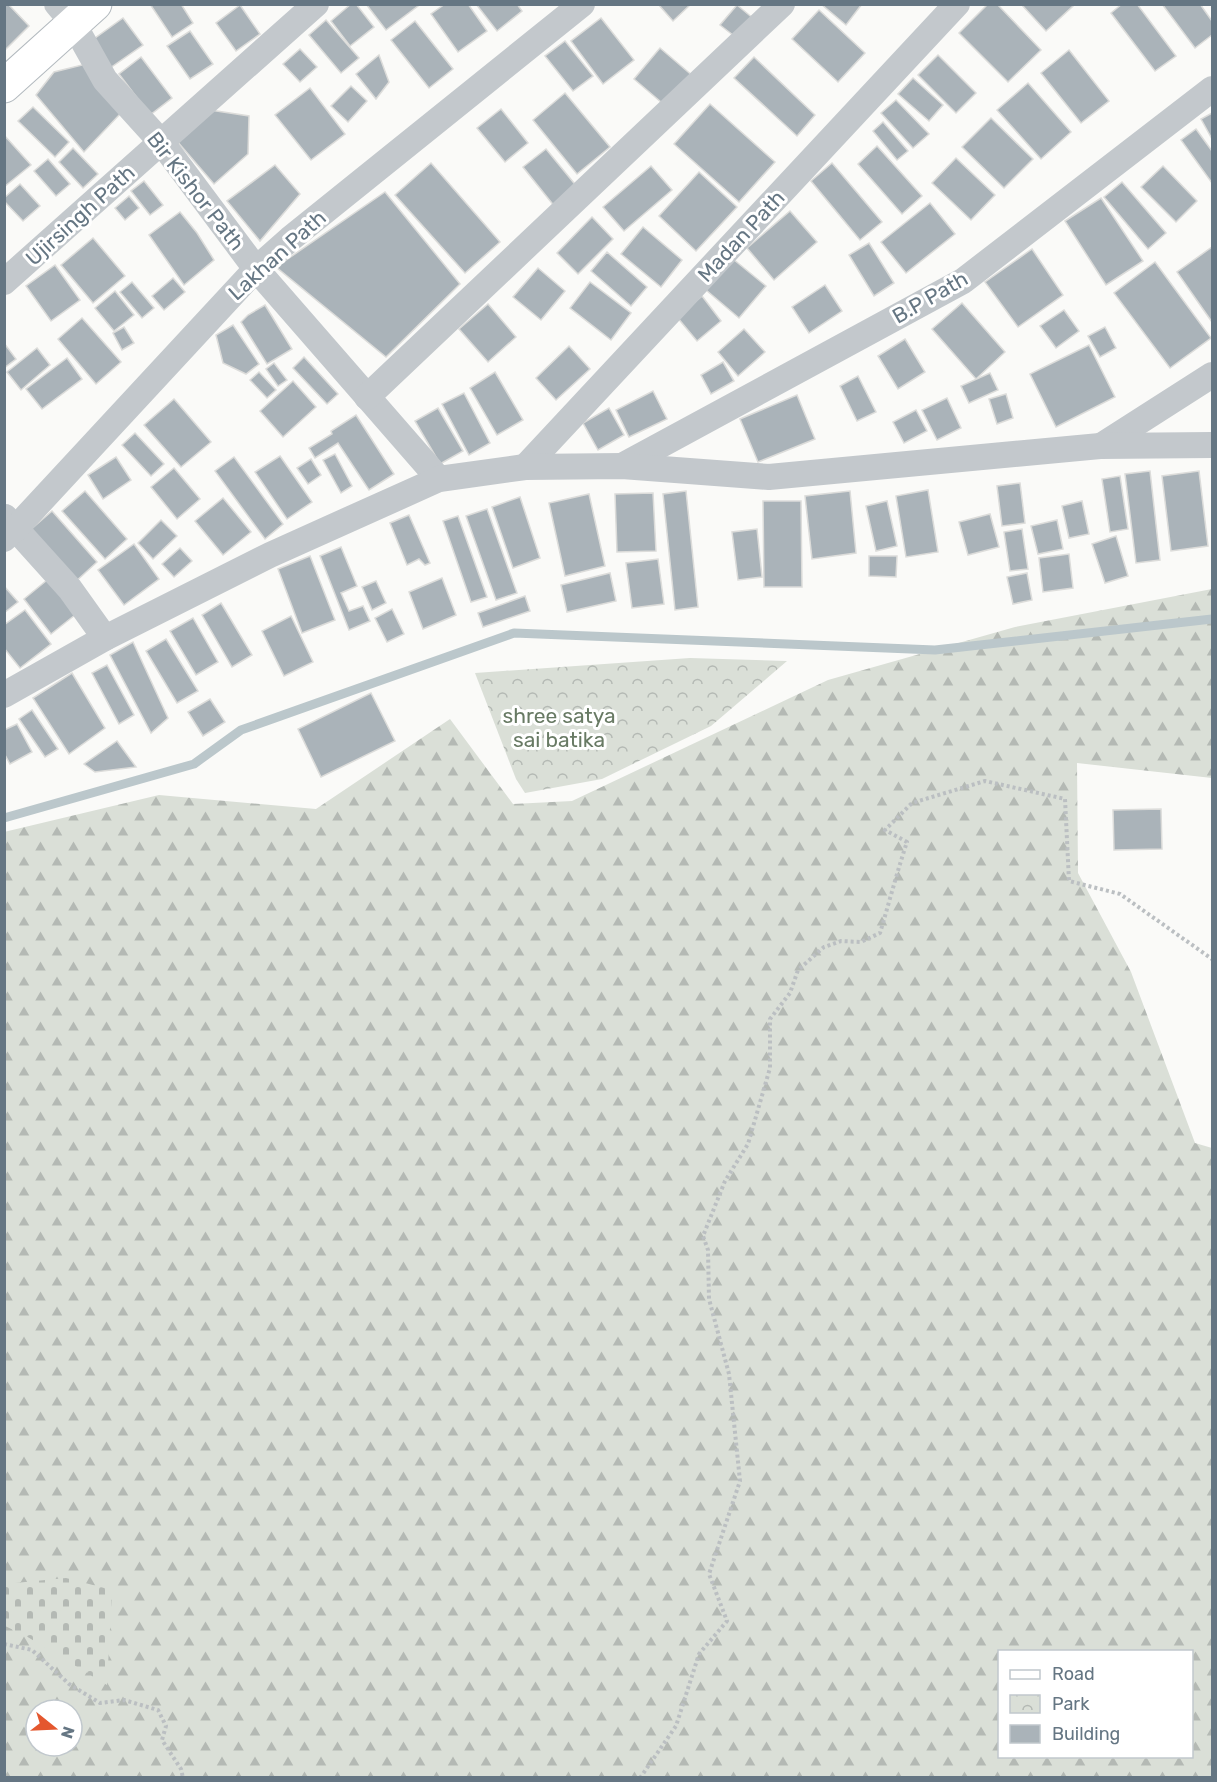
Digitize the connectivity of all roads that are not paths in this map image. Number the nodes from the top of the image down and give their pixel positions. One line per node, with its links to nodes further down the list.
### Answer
1 (316, 4): 8 (street, Ujirsingh Path)
2 (582, 4): 9 (street, Lakhan Path)
3 (782, 4): 12 (street)
4 (957, 4): 16 (street, Madan Path)
5 (75, 11): 6 (street); 8 (street, Bir Kishor Path)
6 (4, 86)
7 (1212, 89): 15 (street, B.P Path)
8 (162, 143): 9 (street, Bir Kishor Path); 10 (street, Ujirsingh Path)
9 (256, 269): 12 (street, Bir Kishor Path); 18 (street, Lakhan Path)
10 (4, 282)
11 (1212, 375): 14 (street)
12 (367, 398): 17 (street, Bir Kishor Path)
13 (1212, 445): 14 (street)
14 (1100, 447): 15 (street)
15 (622, 466): 16 (street)
16 (525, 467): 17 (street)
17 (440, 479): 19 (street)
18 (8, 528): 19 (street)
19 (105, 638): 20 (street)
20 (4, 695)

